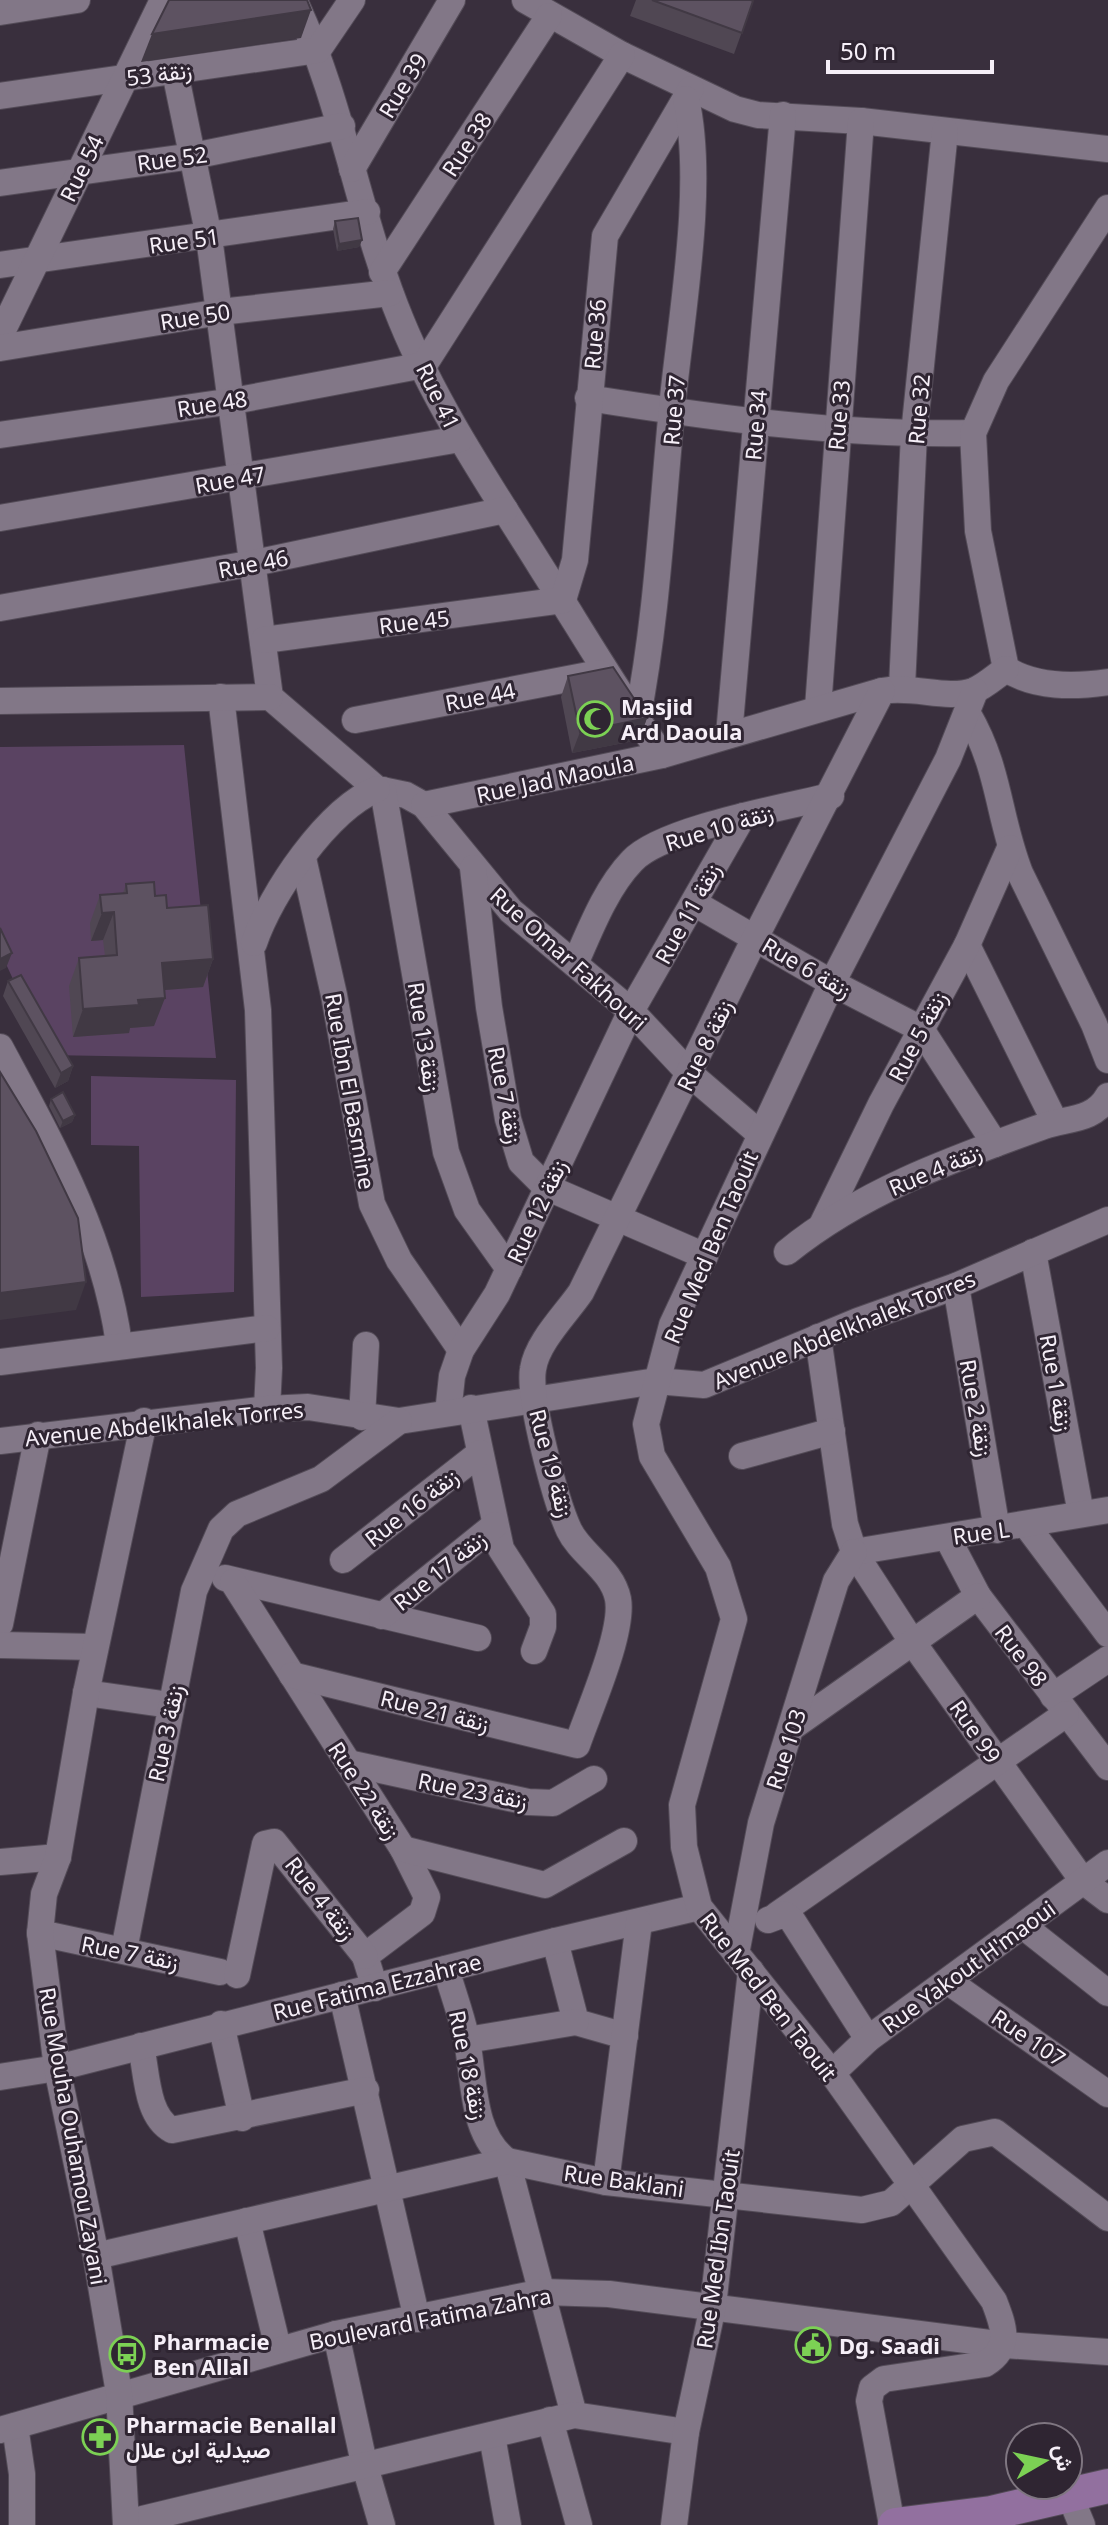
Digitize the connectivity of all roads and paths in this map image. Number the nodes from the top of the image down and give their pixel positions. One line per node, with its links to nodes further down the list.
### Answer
1 (77, 0): 7 (street)
2 (163, 0): 12 (street, Rue 54)
3 (294, 0): 9 (street, Rue 41)
4 (352, 0): 9 (street)
5 (452, 0): 21 (street, Rue 39)
6 (525, 0): 8 (street)
7 (0, 12)
8 (549, 16): 10 (street); 29 (street, Rue 38)
9 (318, 50): 11 (street, زنقة 53); 17 (street, Rue 41)
10 (622, 55): 13 (street); 33 (street)
11 (175, 72): 12 (street, زنقة 53); 20 (street)
12 (124, 77): 14 (street, زنقة 53); 22 (street, Rue 54)
13 (689, 94): 15 (street); 34 (street, Rue 36); 36 (street, Rue 37)
14 (0, 96)
15 (783, 115): 16 (street); 37 (street, Rue 34)
16 (861, 121): 18 (street); 38 (street, Rue 33)
17 (342, 126): 20 (street, Rue 52); 21 (street, Rue 41)
18 (945, 131): 19 (street); 40 (street, Rue 32)
19 (1108, 149)
20 (193, 156): 22 (street, Rue 52); 26 (street)
21 (352, 169): 25 (street, Rue 41)
22 (81, 170): 23 (street, Rue 52); 27 (street, Rue 54)
23 (0, 183)
24 (1108, 208): 39 (street)
25 (367, 212): 26 (street, Rue 51); 29 (street, Rue 41)
26 (209, 237): 27 (street, Rue 51); 30 (street)
27 (35, 260): 28 (street, Rue 51); 31 (street, Rue 54)
28 (0, 265)
29 (386, 282): 30 (street, Rue 50); 33 (street, Rue 41)
30 (220, 312): 32 (street, Rue 50); 35 (street)
31 (0, 336)
32 (0, 348)
33 (424, 365): 35 (street, Rue 48); 42 (street, Rue 41)
34 (588, 398): 36 (street); 47 (street, Rue 36)
35 (233, 401): 41 (street, Rue 48); 43 (street)
36 (672, 411): 37 (street); 60 (street, Rue 37)
37 (756, 419): 38 (street); 61 (street, Rue 34)
38 (837, 428): 40 (street); 58 (street, Rue 33)
39 (973, 433): 40 (street); 50 (street)
40 (914, 434): 53 (street, Rue 32)
41 (0, 435)
42 (460, 439): 43 (street, Rue 47); 44 (street, Rue 41)
43 (243, 477): 45 (street, Rue 47); 46 (street)
44 (505, 510): 46 (street, Rue 46); 47 (street, Rue 41)
45 (0, 518)
46 (254, 563): 48 (street, Rue 46); 49 (street)
47 (563, 600): 49 (street, Rue 45); 51 (street, Rue 41)
48 (0, 608)
49 (264, 640): 55 (street)
50 (1006, 669): 52 (street); 57 (street)
51 (604, 672): 59 (street, Rue 44); 60 (street, Rue 41)
52 (1108, 682)
53 (892, 689): 57 (street, Rue Jad Maoula); 58 (street, Rue Jad Maoula); 64 (street, Rue 8 زنقة)
54 (221, 697): 55 (street); 56 (street); 73 (street)
55 (270, 697): 63 (street)
56 (0, 701)
57 (972, 702): 67 (street); 75 (street, Rue Med Ben Taouit)
58 (818, 708): 61 (street, Rue Jad Maoula)
59 (355, 720)
60 (637, 720): 62 (street, Rue 41)
61 (729, 735): 62 (street, Rue Jad Maoula)
62 (662, 755): 65 (street, Rue Jad Maoula)
63 (380, 789): 65 (street); 68 (street); 92 (street, Rue 13 زنقة)
64 (831, 796): 66 (street, Rue 10 زنقة); 71 (street, Rue 8 زنقة)
65 (424, 805): 69 (street, Rue Omar Fakhouri)
66 (743, 816): 70 (street, Rue 11 زنقة); 74 (street, Rue 10 زنقة)
67 (1010, 848): 72 (street, Rue 5 زنقة); 79 (street)
68 (303, 858): 73 (street); 98 (street, Rue Ibn El Basmine)
69 (473, 868): 74 (street, Rue Omar Fakhouri); 85 (street, Rue 7 زنقة)
70 (694, 903): 71 (street, Rue 6 زنقة); 76 (street, Rue 11 زنقة)
71 (755, 938): 75 (street, Rue 6 زنقة); 80 (street, Rue 8 زنقة)
72 (967, 945): 77 (street, Rue 5 زنقة); 82 (street)
73 (251, 950): 94 (street)
74 (575, 964): 76 (street, Rue Omar Fakhouri)
75 (832, 983): 77 (street, Rue 6 زنقة); 83 (street, Rue Med Ben Taouit)
76 (631, 1011): 80 (street, Rue Omar Fakhouri); 85 (street, Rue 12 زنقة)
77 (921, 1029): 84 (street); 88 (street, Rue 5 زنقة)
78 (0, 1047): 96 (street)
79 (1108, 1060)
80 (690, 1074): 83 (street, Rue Omar Fakhouri); 86 (street, Rue 8 زنقة)
81 (1102, 1104): 82 (street, Rue 4 زنقة)
82 (1055, 1122): 84 (street, Rue 4 زنقة)
83 (759, 1133): 91 (street, Rue Med Ben Taouit)
84 (995, 1144): 88 (street, Rue 4 زنقة)
85 (546, 1187): 86 (street, Rue 7 زنقة); 92 (street, Rue 12 زنقة)
86 (619, 1218): 91 (street, Rue 7 زنقة); 101 (street, Rue 8 زنقة)
87 (1108, 1220): 90 (street, Avenue Abdelkhalek Torres)
88 (823, 1223): 89 (street, Rue 4 زنقة)
89 (787, 1252)
90 (1033, 1252): 93 (street, Avenue Abdelkhalek Torres); 113 (street, Rue 1 زنقة)
91 (705, 1256): 100 (street, Rue Med Ben Taouit)
92 (509, 1269): 98 (street, Rue 12 زنقة)
93 (956, 1286): 95 (street, Avenue Abdelkhalek Torres); 116 (street, Rue 2 زنقة)
94 (267, 1328): 96 (street); 102 (street)
95 (818, 1337): 100 (street, Avenue Abdelkhalek Torres); 107 (street, Rue 99)
96 (119, 1344): 99 (street)
97 (366, 1345): 104 (street)
98 (461, 1350): 103 (street, Rue 12 زنقة)
99 (0, 1362)
100 (656, 1381): 101 (street, Avenue Abdelkhalek Torres); 150 (street, Rue Med Ben Taouit)
101 (535, 1398): 103 (street, Avenue Abdelkhalek Torres); 138 (street, Rue 19 زنقة)
102 (267, 1409): 104 (street, Avenue Abdelkhalek Torres); 105 (street, Avenue Abdelkhalek Torres)
103 (460, 1410): 106 (street, Avenue Abdelkhalek Torres); 110 (street)
104 (362, 1417): 106 (street, Avenue Abdelkhalek Torres)
105 (144, 1421): 108 (street, Avenue Abdelkhalek Torres); 130 (street, Rue Mouha Ouhamou Zayani)
106 (399, 1421): 121 (street, Rue 3 زنقة)
107 (832, 1431): 111 (street); 119 (street, Rue 99)
108 (38, 1435): 109 (street, Avenue Abdelkhalek Torres); 117 (street)
109 (0, 1441)
110 (480, 1453): 114 (street); 120 (street, Rue 16 زنقة)
111 (742, 1456)
112 (1108, 1510): 113 (street, Rue L)
113 (1081, 1514): 115 (street, Rue L)
114 (495, 1525): 124 (street, Rue 17 زنقة); 131 (street)
115 (1027, 1526): 116 (street, Rue L); 126 (street)
116 (997, 1530): 118 (street, Rue L)
117 (8, 1537): 125 (street)
118 (947, 1537): 119 (street, Rue L); 123 (street, Rue 98)
119 (854, 1552): 128 (street, Rue 99); 137 (street, Rue 103)
120 (343, 1560)
121 (201, 1567): 122 (street); 135 (street, Rue 3 زنقة)
122 (233, 1582): 124 (street); 133 (street, Rue 22 زنقة)
123 (978, 1596): 128 (street); 136 (street, Rue 98)
124 (382, 1616): 127 (street)
125 (0, 1621)
126 (1108, 1634)
127 (478, 1638)
128 (911, 1640): 137 (street); 139 (street, Rue 99)
129 (0, 1645): 130 (street)
130 (95, 1647): 134 (street, Rue Mouha Ouhamou Zayani)
131 (534, 1651)
132 (1108, 1659): 136 (street)
133 (292, 1675): 138 (street, Rue 21 زنقة); 140 (street, Rue 22 زنقة)
134 (86, 1693): 135 (street); 145 (street, Rue Mouha Ouhamou Zayani)
135 (170, 1705): 156 (street, Rue 3 زنقة)
136 (1060, 1705): 139 (street); 141 (street, Rue 98)
137 (794, 1726): 157 (street, Rue 103)
138 (577, 1745)
139 (998, 1762): 148 (street, Rue 99); 151 (street)
140 (348, 1763): 142 (street, Rue 23 زنقة); 144 (street, Rue 22 زنقة)
141 (1108, 1767)
142 (594, 1779)
143 (624, 1841): 144 (street)
144 (403, 1849): 158 (street, Rue 22 زنقة)
145 (58, 1857): 146 (street); 154 (street, Rue Mouha Ouhamou Zayani)
146 (0, 1862)
147 (1108, 1863): 148 (street, Rue Yakout H'maoui)
148 (1083, 1881): 149 (street, Rue 99); 153 (street, Rue Yakout H'maoui)
149 (1108, 1900)
150 (699, 1907): 152 (street, Rue Fatima Ezzahrae); 157 (street, Rue Med Ben Taouit)
151 (777, 1915): 157 (street); 168 (street)
152 (639, 1922): 155 (street, Rue Fatima Ezzahrae); 167 (street)
153 (1023, 1926): 161 (street, Rue Yakout H'maoui); 163 (street)
154 (40, 1933): 156 (street, Rue 7 زنقة); 171 (street, Rue Mouha Ouhamou Zayani)
155 (555, 1941): 159 (street, Rue Fatima Ezzahrae); 165 (street)
156 (124, 1950): 160 (street, Rue 7 زنقة)
157 (743, 1954): 172 (street, Rue Med Ben Taouit); 181 (street, Rue Med Ibn Taouit)
158 (365, 1956): 160 (street, Rue 4 زنقة); 162 (street)
159 (446, 1969): 162 (street, Rue Fatima Ezzahrae); 169 (street, Rue 18 زنقة)
160 (229, 1974)
161 (949, 1982): 168 (street, Rue Yakout H'maoui); 175 (street, Rue 107)
162 (375, 1988): 164 (street, Rue Fatima Ezzahrae)
163 (1108, 1993)
164 (342, 1995): 166 (street, Rue Fatima Ezzahrae); 174 (street)
165 (576, 2022): 167 (street); 169 (street)
166 (221, 2024): 170 (street, Rue Fatima Ezzahrae); 176 (street)
167 (625, 2036): 178 (street)
168 (868, 2039): 172 (street, Rue Yakout H'maoui)
169 (467, 2040): 177 (street, Rue 18 زنقة)
170 (141, 2046): 171 (street, Rue Fatima Ezzahrae); 176 (street)
171 (57, 2068): 173 (street, Rue Fatima Ezzahrae); 184 (street, Rue Mouha Ouhamou Zayani)
172 (832, 2073): 179 (street, Rue Med Ben Taouit)
173 (0, 2077)
174 (366, 2090): 176 (street); 180 (street)
175 (1108, 2094)
176 (242, 2118)
177 (507, 2161): 178 (street, Rue Baklani); 180 (street, Rue Baklani); 185 (street, Rue 18 زنقة)
178 (606, 2182): 181 (street, Rue Baklani)
179 (909, 2185): 181 (street, Rue Baklani); 182 (street, Rue Baklani); 189 (street, Rue Med Ben Taouit)
180 (390, 2190): 183 (street, Rue Baklani); 187 (street)
181 (728, 2193): 186 (street, Rue Med Ibn Taouit)
182 (1108, 2218)
183 (247, 2221): 184 (street, Rue Baklani); 190 (street)
184 (96, 2256): 192 (street, Rue Mouha Ouhamou Zayani)
185 (543, 2292): 186 (street, Boulevard Fatima Zahra); 187 (street, Boulevard Fatima Zahra); 193 (street, Rue 18 زنقة)
186 (713, 2306): 189 (street, Boulevard Fatima Zahra); 195 (street, Rue Med Ibn Taouit)
187 (417, 2319): 188 (street, Boulevard Fatima Zahra)
188 (336, 2334): 190 (street, Boulevard Fatima Zahra); 197 (street)
189 (1005, 2345): 191 (street, Boulevard Fatima Zahra); 207 (street)
190 (278, 2348): 192 (street, Boulevard Fatima Zahra)
191 (1107, 2350)
192 (119, 2393): 194 (street, Boulevard Fatima Zahra); 201 (street, Rue Mouha Ouhamou Zayani)
193 (562, 2418): 195 (street); 196 (street); 205 (street, Rue 18 زنقة)
194 (8, 2428): 202 (street)
195 (686, 2432): 206 (street, Rue Med Ibn Taouit)
196 (492, 2436): 197 (street); 204 (street)
197 (364, 2463): 201 (street); 203 (street)
198 (1108, 2486): 199 (main road)
199 (1076, 2510): 200 (main road)
200 (993, 2519): 207 (main road)
201 (126, 2524)
202 (22, 2525)
203 (382, 2525)
204 (508, 2525)
205 (579, 2525)
206 (674, 2525)
207 (893, 2525)

